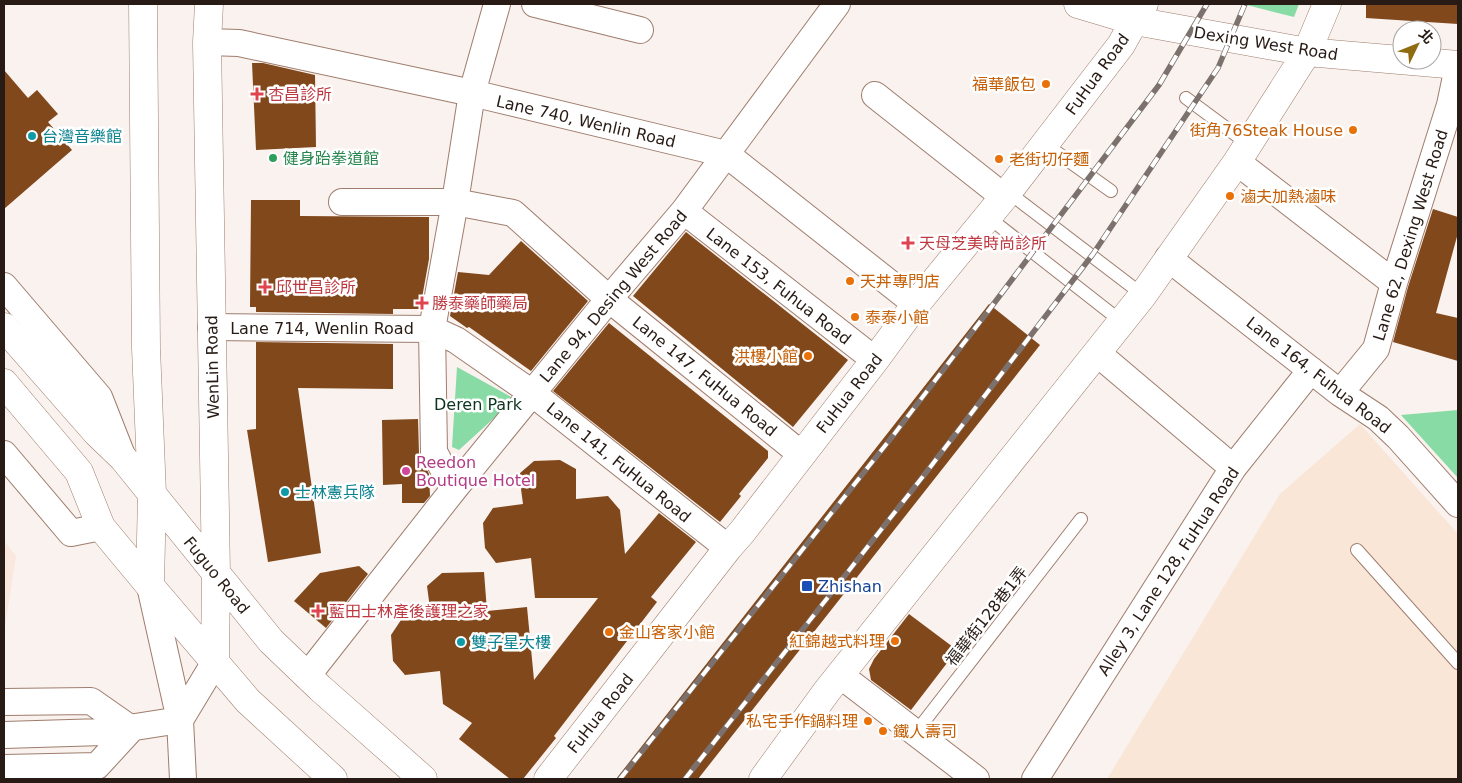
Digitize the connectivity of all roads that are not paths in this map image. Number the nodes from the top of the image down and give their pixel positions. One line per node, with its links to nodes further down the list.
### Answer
1 (143, 4): 45 (street)
2 (209, 4): 10 (street, WenLin Road)
3 (497, 4): 13 (street)
4 (535, 4): 9 (street)
5 (837, 4): 18 (street, Lane 94, Desing West Road)
6 (1078, 4): 8 (street, Dexing West Road)
7 (1327, 4): 11 (street)
8 (1140, 12): 11 (street, Dexing West Road); 16 (street, FuHua Road)
9 (640, 30)
10 (208, 42): 13 (street, Lane 740, Wenlin Road); 32 (street, WenLin Road)
11 (1307, 52): 12 (street, Dexing West Road); 17 (street)
12 (1458, 66): 25 (street, Lane 62, Dexing West Road)
13 (472, 93): 18 (street, Lane 740, Wenlin Road); 21 (street)
14 (875, 95): 22 (street)
15 (1186, 98): 17 (lane)
16 (1045, 144): 19 (lane); 22 (street, FuHua Road)
17 (1243, 153): 24 (street); 25 (street)
18 (726, 154): 23 (street, Lane 94, Desing West Road); 29 (street, Lane 740, Wenlin Road)
19 (1111, 191)
20 (342, 202): 21 (street, Lane 147, FuHua Road)
21 (455, 202): 28 (street, Lane 147, FuHua Road); 33 (street)
22 (1000, 202): 27 (lane); 29 (street, FuHua Road); 30 (lane)
23 (684, 211): 28 (street, Lane 94, Desing West Road); 35 (street, Lane 153, Fuhua Road)
24 (1168, 258): 27 (street); 36 (street, Lane 164, Fuhua Road)
25 (1394, 283): 39 (street, Lane 62, Dexing West Road)
26 (4, 286): 42 (street)
27 (1142, 295): 30 (street)
28 (609, 299): 38 (street, Lane 94, Desing West Road); 41 (street, Lane 147, FuHua Road)
29 (916, 304): 35 (street, FuHua Road)
30 (1122, 322): 34 (street)
31 (4, 327): 42 (street, Fuguo Road)
32 (211, 327): 33 (street, Lane 714, Wenlin Road); 51 (street, WenLin Road)
33 (432, 329): 38 (street, Lane 141, FuHua Road); 44 (street)
34 (1097, 354): 43 (street); 55 (street)
35 (875, 360): 41 (street, FuHua Road)
36 (1311, 370): 39 (street, Lane 164, Fuhua Road); 43 (street, Alley 3, Lane 128, FuHua Road)
37 (4, 383): 48 (street)
38 (532, 393): 44 (street, Lane 94, Desing West Road); 49 (street, Lane 141, FuHua Road)
39 (1340, 393): 46 (street, Lane 164, Fuhua Road)
40 (4, 454): 48 (street)
41 (801, 454): 49 (street, FuHua Road)
42 (123, 458): 45 (street, Fuguo Road)
43 (1234, 468): 69 (street, Alley 3, Lane 128, FuHua Road)
44 (454, 489): 56 (street, Lane 94, Desing West Road)
45 (152, 494): 51 (street, Fuguo Road); 52 (street)
46 (1458, 504)
47 (1081, 519): 60 (lane, 福華街128巷1弄)
48 (102, 527): 52 (street)
49 (728, 548): 66 (street, FuHua Road)
50 (1357, 550): 54 (lane)
51 (216, 574): 53 (street, WenLin Road); 56 (street, Fuguo Road)
52 (150, 586): 53 (street); 58 (street)
53 (215, 662): 58 (street); 64 (street)
54 (1458, 663)
55 (840, 675): 60 (street); 67 (street)
56 (307, 676): 65 (street, Fuguo Road)
57 (4, 702): 59 (street)
58 (180, 720): 59 (street); 63 (street)
59 (130, 729): 61 (street); 62 (street)
60 (916, 732): 68 (street)
61 (4, 735)
62 (4, 768)
63 (184, 779)
64 (332, 779)
65 (422, 779)
66 (548, 779)
67 (763, 779)
68 (976, 779)
69 (1035, 779)

